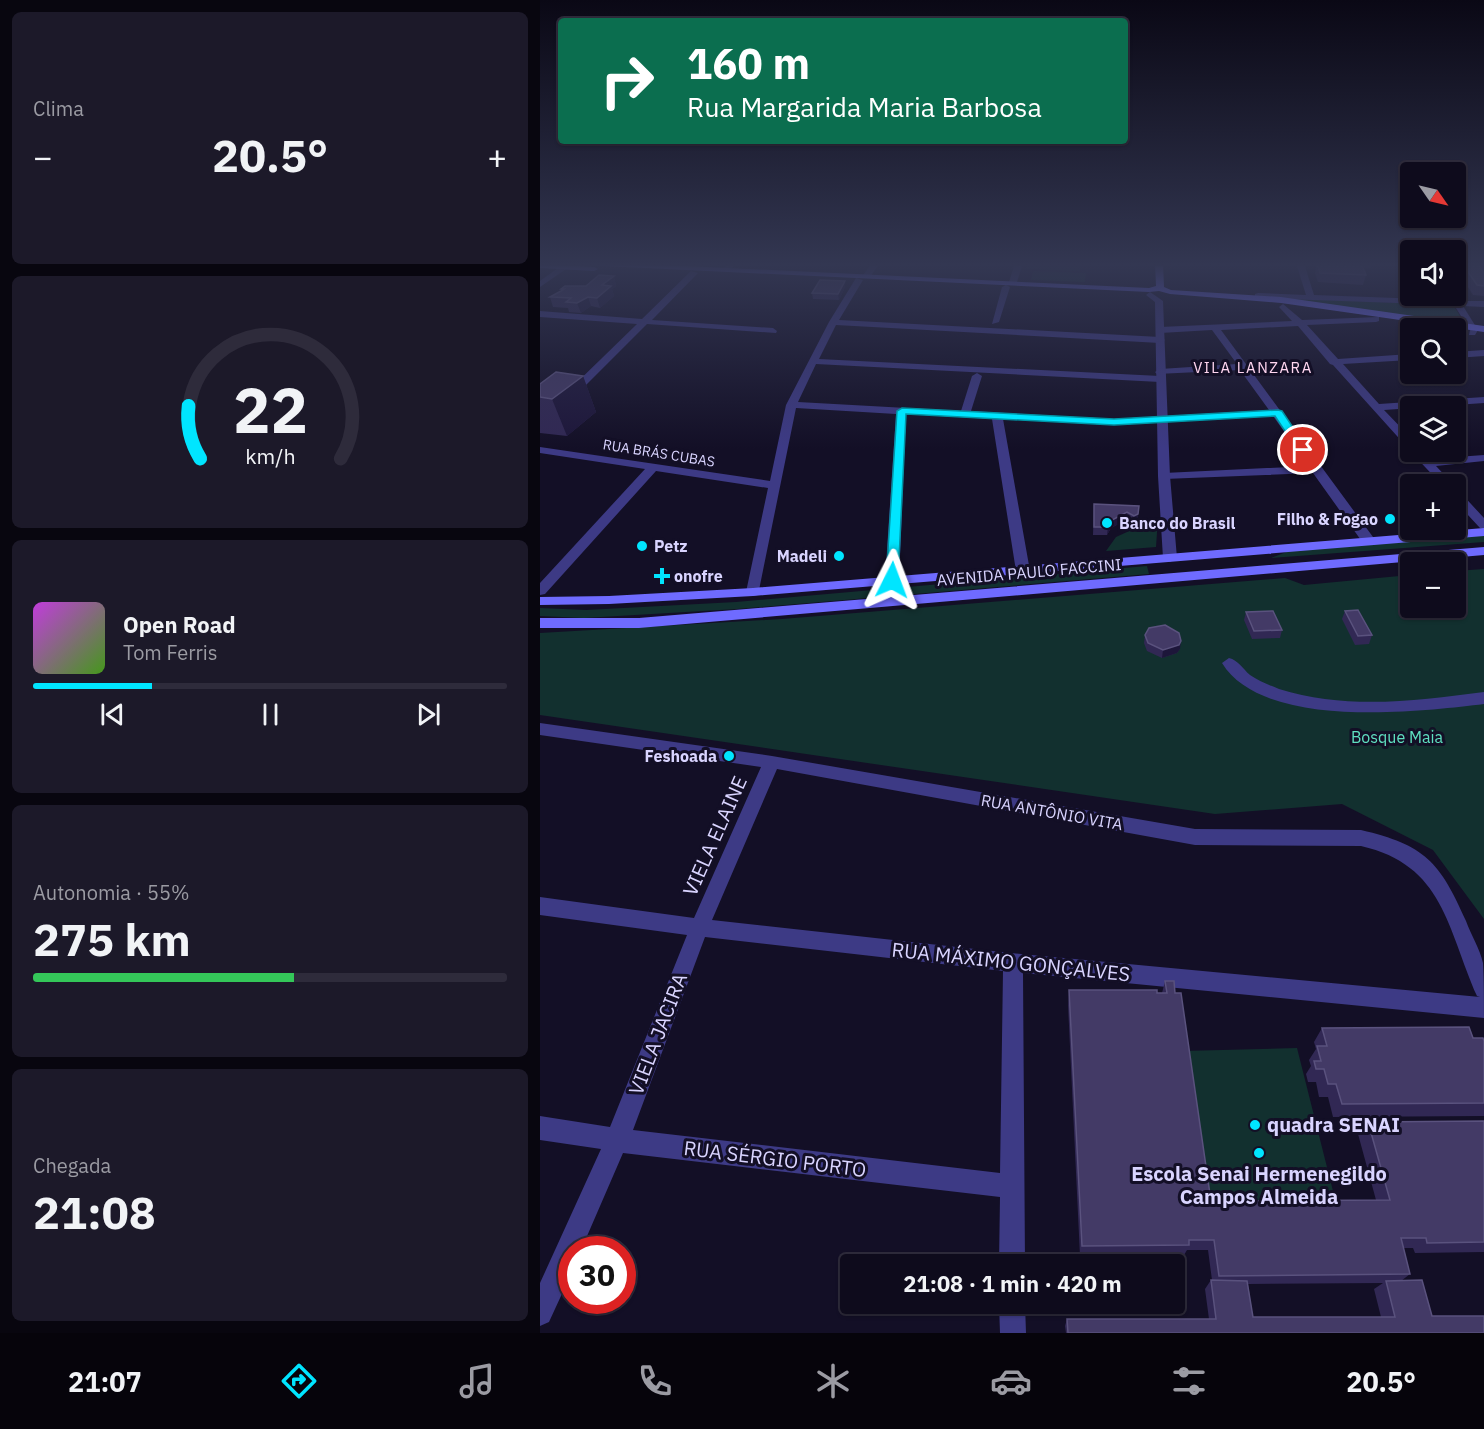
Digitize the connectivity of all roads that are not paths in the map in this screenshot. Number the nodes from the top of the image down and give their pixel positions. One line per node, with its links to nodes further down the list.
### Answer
1 (640, 325): 32 (street)
2 (678, 325): 14 (street)
3 (831, 325): 20 (street)
4 (914, 325): 15 (street)
5 (1158, 325): 15 (street)
6 (1275, 325): 10 (street)
7 (1302, 325): 21 (street)
8 (1441, 325): 13 (main road)
9 (1469, 325): 13 (street)
10 (1215, 328): 15 (street); 22 (street)
11 (1484, 329): 13 (main road)
12 (1466, 330): 13 (main road)
13 (1472, 330): 16 (main road)
14 (773, 331)
15 (1160, 335): 24 (street)
16 (1484, 335)
17 (1484, 353): 18 (street)
18 (1466, 354)
19 (1400, 358): 21 (street)
20 (812, 361): 24 (street); 26 (street)
21 (1333, 362): 27 (street)
22 (1244, 367): 24 (street); 29 (street)
23 (977, 376): 30 (street)
24 (1160, 376): 33 (street)
25 (1484, 400): 27 (street)
26 (791, 405): 28 (street); 42 (street)
27 (1376, 407): 34 (street)
28 (902, 411): 30 (street); 53 (street)
29 (1278, 413): 33 (street); 39 (street)
30 (965, 414): 31 (street)
31 (997, 416): 33 (street); 51 (street)
32 (540, 418)
33 (1161, 421): 41 (street)
34 (1400, 433)
35 (540, 450): 38 (street, RUA BRÁS CUBAS)
36 (1484, 458): 37 (street)
37 (1426, 463): 40 (street)
38 (654, 467): 42 (street, RUA BRÁS CUBAS); 54 (street)
39 (1315, 469): 41 (street); 46 (street)
40 (1437, 474)
41 (1164, 476): 49 (street)
42 (773, 486): 55 (street)
43 (1466, 506): 44 (street)
44 (1484, 525)
45 (1484, 532): 46 (main road, AVENIDA PAULO FACCINI)
46 (1368, 540): 47 (main road, AVENIDA PAULO FACCINI)
47 (1292, 546): 49 (main road, AVENIDA PAULO FACCINI); 50 (main road)
48 (1484, 551): 50 (main road, AVENIDA PAULO FACCINI)
49 (1170, 558): 51 (main road, AVENIDA PAULO FACCINI); 52 (main road)
50 (1265, 570): 52 (main road, AVENIDA PAULO FACCINI)
51 (1023, 571): 53 (main road, AVENIDA PAULO FACCINI)
52 (1153, 579): 57 (main road, AVENIDA PAULO FACCINI)
53 (892, 580): 55 (main road, AVENIDA PAULO FACCINI)
54 (540, 591)
55 (753, 592): 56 (main road, AVENIDA PAULO FACCINI)
56 (540, 601)
57 (540, 623)
58 (1233, 668): 59 (street)
59 (1484, 698)
60 (540, 729): 61 (street, RUA ANTÔNIO VITA)
61 (772, 762): 63 (street, VIELA ELAINE); 65 (street, RUA ANTÔNIO VITA)
62 (540, 906): 63 (street, RUA MÁXIMO GONÇALVES)
63 (699, 928): 64 (street, RUA MÁXIMO GONÇALVES); 68 (street, VIELA JACIRA)
64 (1013, 963): 66 (street, RUA MÁXIMO GONÇALVES); 69 (street)
65 (1484, 989)
66 (1484, 1008)
67 (540, 1128): 68 (street, RUA SÉRGIO PORTO)
68 (617, 1140): 69 (street, RUA SÉRGIO PORTO); 71 (street, VIELA JACIRA)
69 (1011, 1186): 70 (street)
70 (1012, 1254)
71 (540, 1313)
72 (1012, 1314): 73 (street)
73 (1013, 1333)

